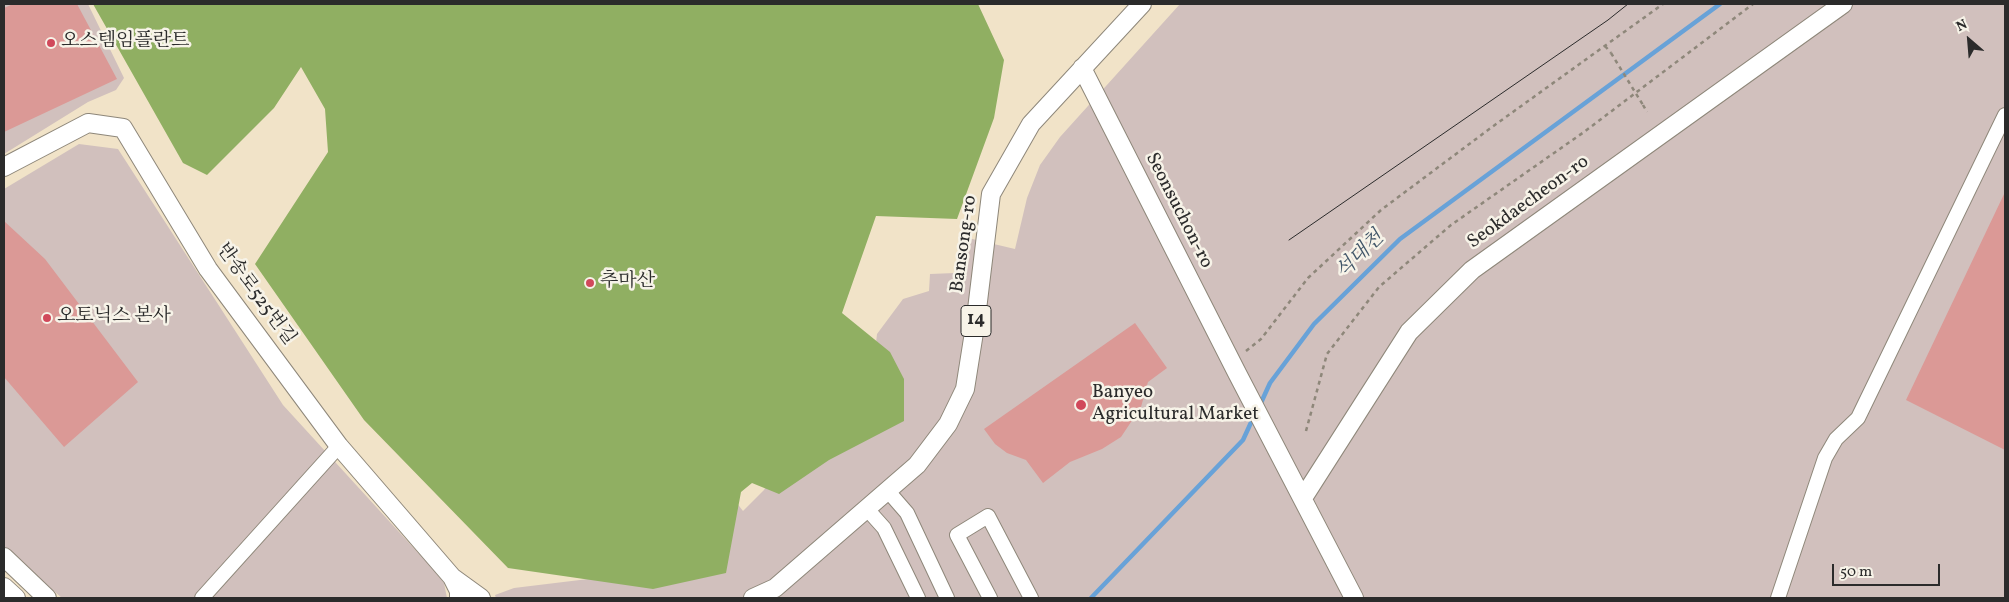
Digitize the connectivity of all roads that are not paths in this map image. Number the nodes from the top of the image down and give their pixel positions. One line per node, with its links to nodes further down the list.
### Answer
1 (1142, 4): 3 (main road, Bansong-ro / 14)
2 (1843, 4): 8 (main road, Seokdaecheon-ro)
3 (1082, 68): 7 (main road, Bansong-ro / 14); 8 (main road, Seonsuchon-ro)
4 (2005, 116): 26 (street)
5 (4, 168): 6 (main road, 반송로525번길)
6 (339, 446): 12 (main road, 반송로525번길); 17 (street)
7 (887, 490): 9 (main road, Bansong-ro / 14); 22 (street)
8 (1303, 498): 25 (main road)
9 (867, 509): 20 (main road, Bansong-ro / 14); 21 (street)
10 (4, 557): 16 (main road)
11 (4, 571): 15 (main road)
12 (452, 577): 18 (main road); 19 (main road)
13 (4, 587): 14 (main road)
14 (16, 598)
15 (35, 598)
16 (47, 598)
17 (202, 598)
18 (459, 598)
19 (482, 598)
20 (753, 598)
21 (918, 598)
22 (947, 598)
23 (990, 598): 24 (street)
24 (1031, 598)
25 (1354, 598)
26 (1778, 598)

